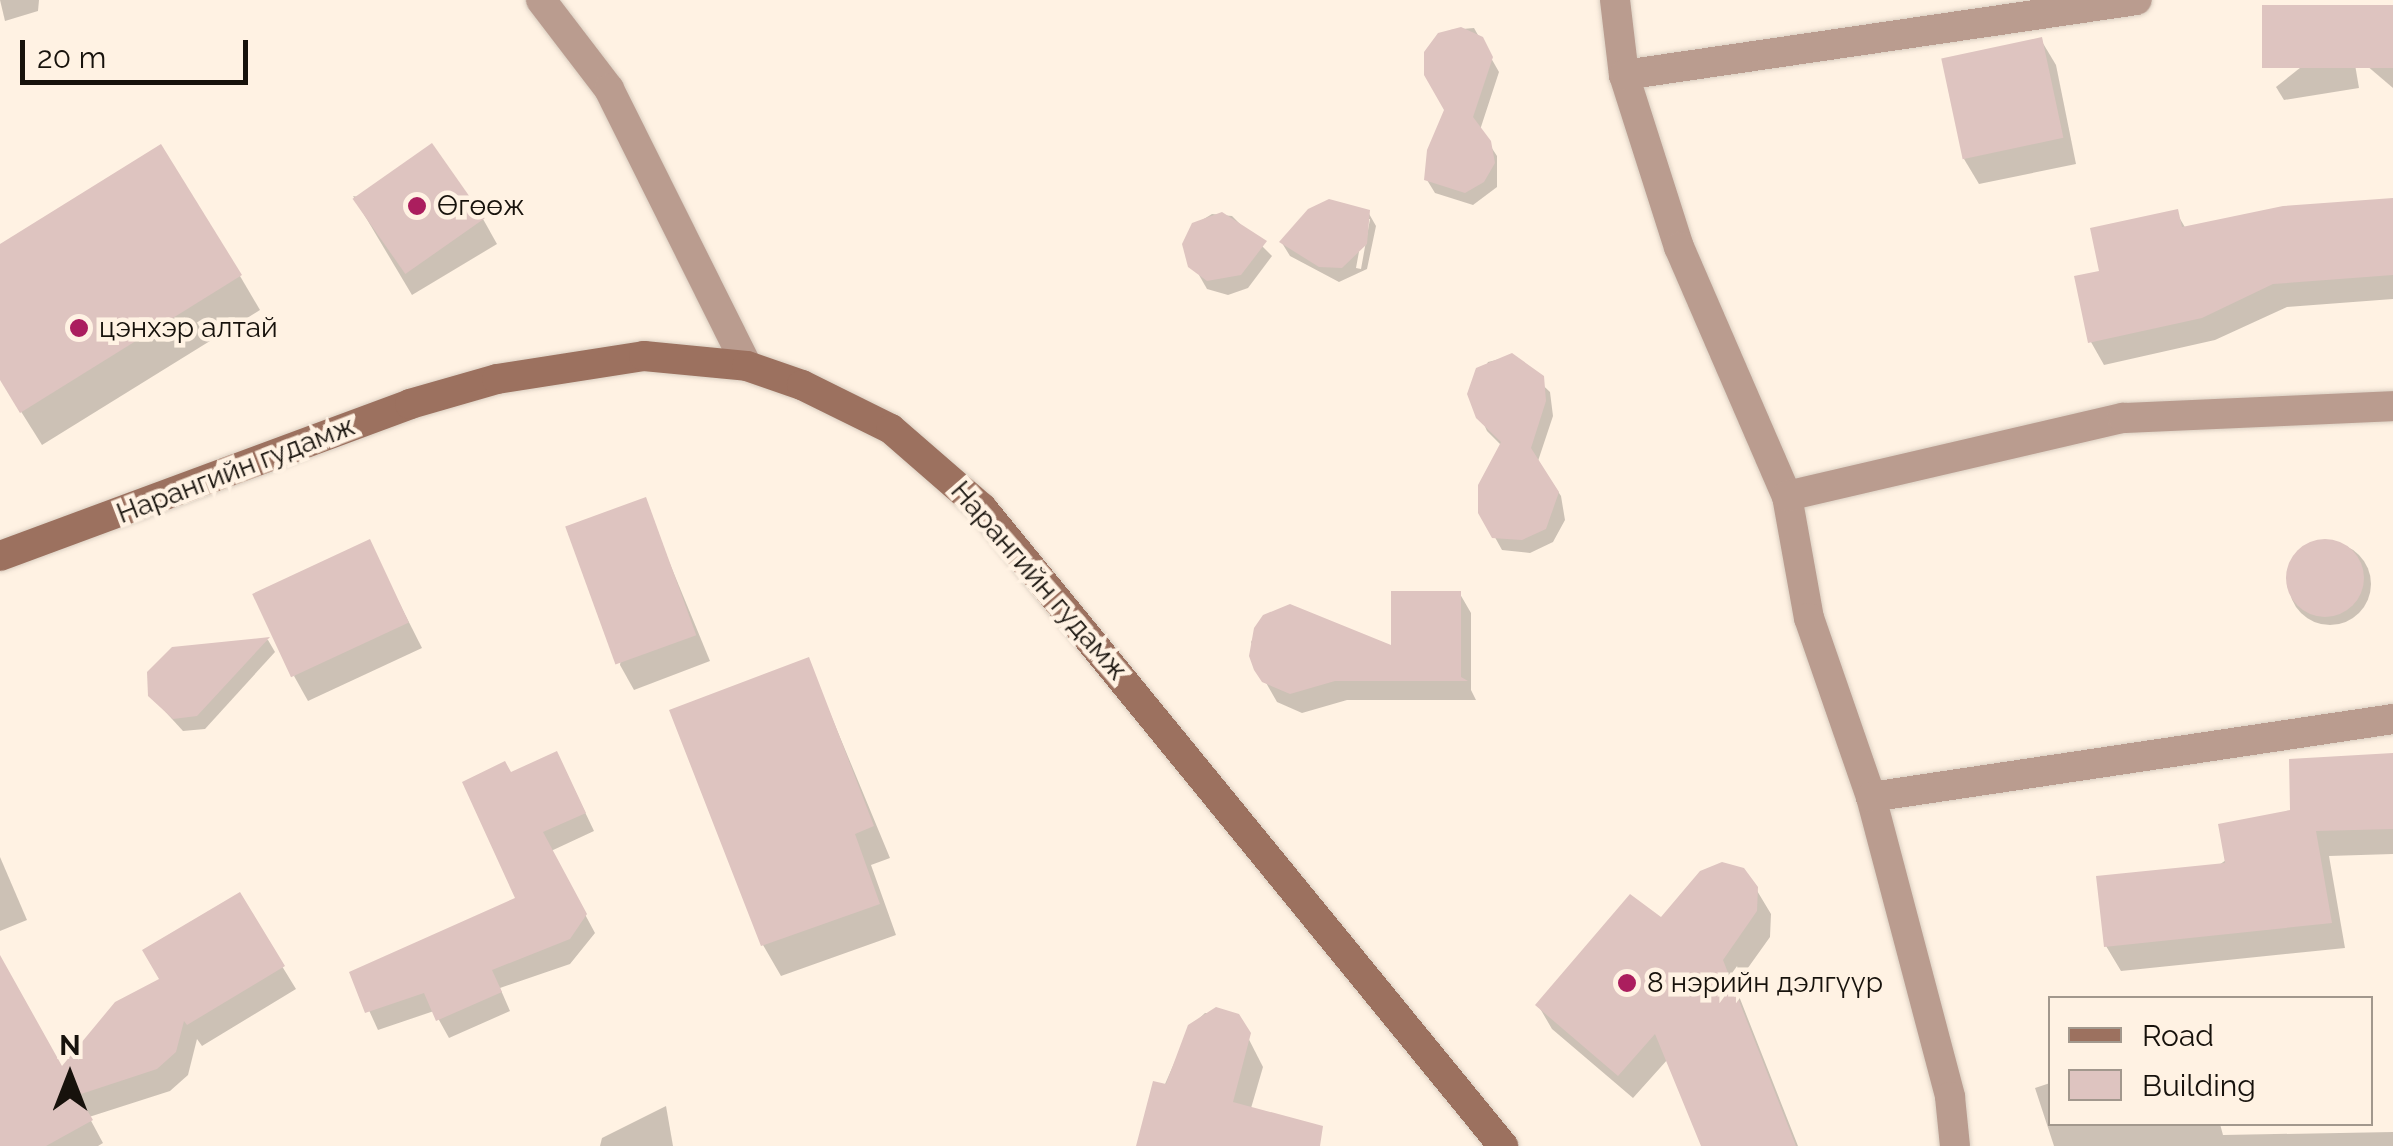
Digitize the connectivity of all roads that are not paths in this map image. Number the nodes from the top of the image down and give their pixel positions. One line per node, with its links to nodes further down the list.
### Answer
1 (542, 0): 5 (street)
2 (1615, 0): 4 (street)
3 (2137, 0): 4 (street)
4 (1624, 75): 7 (street)
5 (747, 366): 8 (main road, Нарангийн гудамж); 11 (main road, Нарангийн гудамж)
6 (2393, 406): 7 (street)
7 (1787, 496): 10 (street)
8 (0, 556)
9 (2393, 719): 10 (street)
10 (1870, 798): 12 (street)
11 (1503, 1146)
12 (1955, 1146)

